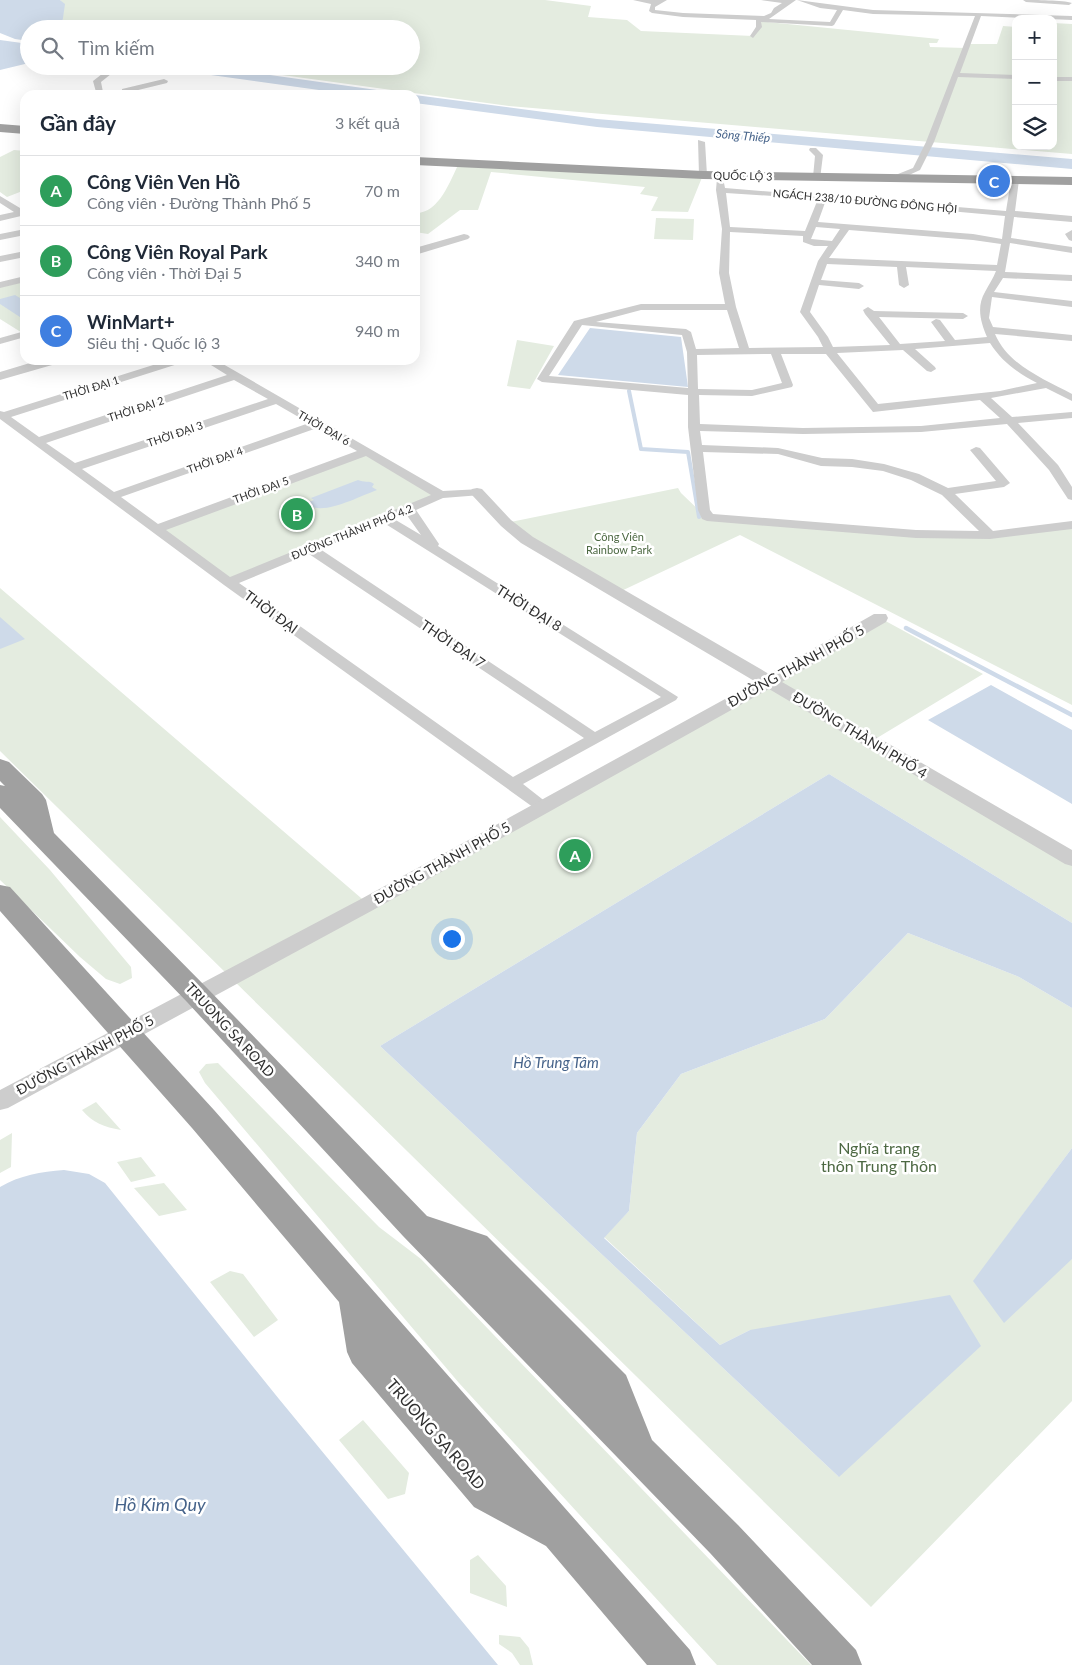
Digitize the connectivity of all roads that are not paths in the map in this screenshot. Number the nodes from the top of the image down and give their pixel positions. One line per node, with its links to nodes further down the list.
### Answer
1 (636, 0): 7 (street)
2 (664, 0): 7 (street)
3 (764, 0): 6 (street)
4 (800, 0): 10 (street)
5 (1026, 0): 9 (street)
6 (790, 1): 17 (street)
7 (655, 3): 15 (street)
8 (929, 3): 13 (street)
9 (1070, 3)
10 (841, 8): 12 (street); 17 (street)
11 (747, 9): 15 (street)
12 (913, 13): 13 (street); 18 (street)
13 (936, 13): 14 (street)
14 (979, 14): 16 (street); 21 (street)
15 (744, 17): 17 (street)
16 (1072, 18)
17 (762, 19): 19 (street)
18 (919, 22)
19 (754, 36)
20 (106, 75): 26 (street)
21 (956, 75): 22 (street); 33 (street)
22 (1012, 77)
23 (1057, 79): 24 (street)
24 (1072, 79)
25 (164, 81): 27 (street)
26 (98, 90)
27 (128, 90)
28 (0, 128): 29 (highway)
29 (20, 130)
30 (701, 142): 34 (street)
31 (813, 150): 37 (street)
32 (420, 161): 34 (highway, QUỐC LỘ 3)
33 (916, 170): 38 (street); 39 (street)
34 (703, 175): 35 (highway, QUỐC LỘ 3)
35 (720, 176): 36 (highway, QUỐC LỘ 3); 42 (street)
36 (780, 176): 37 (highway, QUỐC LỘ 3); 43 (street)
37 (817, 177): 38 (highway, QUỐC LỘ 3)
38 (896, 178): 39 (highway, QUỐC LỘ 3)
39 (931, 179): 40 (highway, QUỐC LỘ 3)
40 (1015, 180): 41 (highway, QUỐC LỘ 3); 47 (street)
41 (1072, 181)
42 (720, 190): 43 (street, NGÁCH 238/10 ĐƯỜNG ĐÔNG HỘI); 53 (street)
43 (781, 194): 44 (street, NGÁCH 238/10 ĐƯỜNG ĐÔNG HỘI)
44 (823, 197): 47 (street, NGÁCH 238/10 ĐƯỜNG ĐÔNG HỘI); 51 (street)
45 (0, 199): 46 (street)
46 (20, 212)
47 (1011, 212): 50 (street, NGÁCH 238/10 ĐƯỜNG ĐÔNG HỘI); 60 (street)
48 (20, 215): 49 (street)
49 (0, 218)
50 (1072, 219)
51 (814, 224): 52 (street); 56 (street)
52 (846, 227): 60 (street); 61 (street)
53 (726, 229): 56 (street); 77 (street)
54 (20, 233): 58 (street)
55 (1072, 233): 59 (street)
56 (807, 234): 61 (street)
57 (464, 237): 62 (street)
58 (0, 238)
59 (1072, 238)
60 (1006, 241): 63 (street); 68 (street)
61 (834, 244): 66 (street)
62 (420, 250)
63 (1072, 250)
64 (20, 255): 65 (street)
65 (0, 260)
66 (823, 261): 67 (street); 71 (street)
67 (901, 265): 68 (street); 73 (street)
68 (1000, 271): 69 (street); 75 (street)
69 (1072, 278)
70 (20, 280): 72 (street)
71 (817, 282): 74 (street); 88 (street)
72 (0, 285)
73 (904, 285)
74 (859, 286)
75 (988, 294): 76 (street); 82 (street)
76 (1072, 304)
77 (730, 306): 81 (street); 89 (street)
78 (869, 312): 79 (street); 87 (street)
79 (963, 316)
80 (936, 322): 86 (street)
81 (578, 323): 91 (street); 99 (street)
82 (991, 335): 84 (street); 86 (street); 98 (street)
83 (20, 336): 85 (street)
84 (1072, 338)
85 (0, 342)
86 (951, 342): 87 (street)
87 (901, 346): 88 (street); 95 (street)
88 (829, 350): 90 (street); 100 (street)
89 (745, 351): 90 (street); 91 (street)
90 (776, 351): 99 (street)
91 (692, 352): 99 (street)
92 (37, 365): 96 (street)
93 (164, 365): 103 (street, THỜI ĐẠI 1)
94 (216, 365): 97 (street, THỜI ĐẠI 6)
95 (931, 369)
96 (0, 376)
97 (235, 376): 102 (street, THỜI ĐẠI 6); 108 (street, THỜI ĐẠI 2)
98 (1045, 385): 100 (street); 101 (street)
99 (694, 392): 107 (street)
100 (982, 396): 105 (street)
101 (1072, 398)
102 (276, 400): 106 (street, THỜI ĐẠI 6); 112 (street, THỜI ĐẠI 3)
103 (1, 415): 108 (street, THỜI ĐẠI)
104 (1072, 415): 105 (street)
105 (1010, 421): 107 (street); 117 (street)
106 (317, 424): 111 (street, THỜI ĐẠI 6); 115 (street, THỜI ĐẠI 4)
107 (694, 427): 109 (street)
108 (38, 442): 112 (street, THỜI ĐẠI)
109 (697, 448): 114 (street); 122 (street)
110 (976, 450): 114 (street)
111 (366, 452): 116 (street, THỜI ĐẠI 6); 121 (street, THỜI ĐẠI 5)
112 (73, 468): 115 (street, THỜI ĐẠI)
113 (477, 492): 116 (street, ĐƯỜNG THÀNH PHỐ 4.2); 127 (street, ĐƯỜNG THÀNH PHỐ 4)
114 (946, 492): 122 (street)
115 (113, 496): 121 (street, THỜI ĐẠI)
116 (441, 496): 118 (street, ĐƯỜNG THÀNH PHỐ 4.2)
117 (1072, 496)
118 (409, 509): 119 (street, ĐƯỜNG THÀNH PHỐ 4.2); 124 (street)
119 (386, 519): 123 (street, ĐƯỜNG THÀNH PHỐ 4.2); 124 (street, THỜI ĐẠI 8)
120 (1072, 525): 122 (street)
121 (156, 529): 125 (street, THỜI ĐẠI)
122 (990, 534)
123 (312, 549): 125 (street, ĐƯỜNG THÀNH PHỐ 4.2); 128 (street, THỜI ĐẠI 7)
124 (437, 550): 128 (street, THỜI ĐẠI 8)
125 (229, 582): 130 (street, THỜI ĐẠI)
126 (880, 618): 127 (street, ĐƯỜNG THÀNH PHỐ 5)
127 (770, 681): 132 (street, ĐƯỜNG THÀNH PHỐ 5); 134 (street, ĐƯỜNG THÀNH PHỐ 4)
128 (595, 739): 130 (street)
129 (0, 767): 133 (highway)
130 (512, 784): 132 (street, THỜI ĐẠI)
131 (0, 793): 133 (highway, TRUONG SA ROAD)
132 (543, 806): 136 (street, ĐƯỜNG THÀNH PHỐ 5)
133 (42, 837): 136 (highway, TRUONG SA ROAD)
134 (1072, 859)
135 (0, 894): 137 (highway, TRUONG SA ROAD)
136 (197, 995): 137 (street, ĐƯỜNG THÀNH PHỐ 5); 140 (highway, TRUONG SA ROAD)
137 (127, 1032): 138 (street, ĐƯỜNG THÀNH PHỐ 5); 139 (highway, TRUONG SA ROAD)
138 (0, 1101)
139 (675, 1665)
140 (841, 1665)

